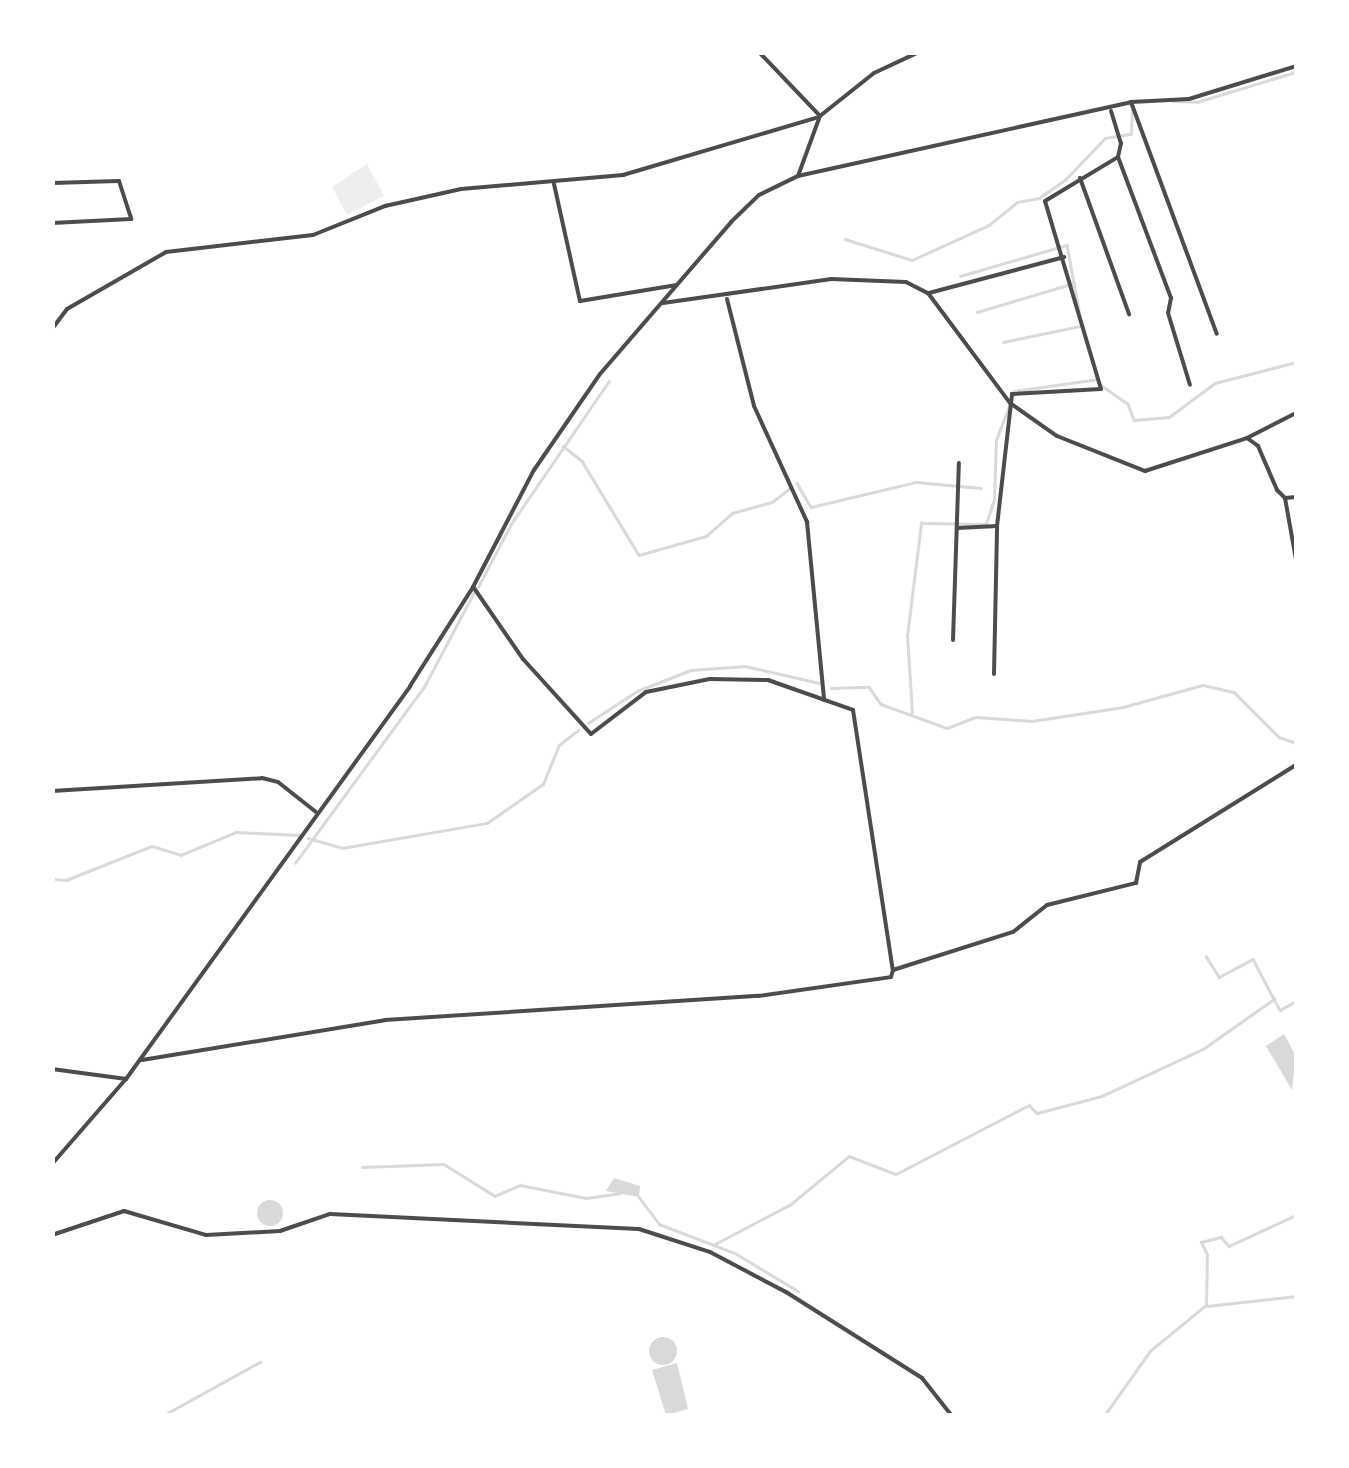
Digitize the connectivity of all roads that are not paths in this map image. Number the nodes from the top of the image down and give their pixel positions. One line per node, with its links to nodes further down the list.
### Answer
1 (759, 52): 6 (street)
2 (919, 52): 6 (street)
3 (1296, 66): 4 (street)
4 (1131, 102): 5 (street); 20 (street)
5 (1111, 109): 7 (street); 8 (street)
6 (820, 116): 8 (street); 10 (street)
7 (1118, 157): 9 (street); 21 (street)
8 (798, 176): 14 (street)
9 (1080, 178): 13 (street); 18 (street)
10 (554, 182): 14 (street); 19 (street)
11 (52, 183): 12 (street)
12 (52, 224)
13 (1064, 257): 15 (street); 22 (street)
14 (677, 284): 17 (street)
15 (928, 293): 16 (street); 22 (street)
16 (727, 298): 17 (street); 34 (street)
17 (664, 304): 31 (street)
18 (1129, 314)
19 (52, 328)
20 (1217, 334)
21 (1190, 385)
22 (1010, 403): 24 (street); 28 (street)
23 (1296, 413): 24 (street)
24 (1247, 438): 27 (street)
25 (958, 463): 29 (street)
26 (1296, 497): 27 (street)
27 (1285, 498): 30 (street)
28 (997, 526): 29 (street); 33 (street)
29 (957, 528): 32 (street)
30 (1296, 560)
31 (474, 587): 34 (street); 37 (street)
32 (953, 640)
33 (994, 674)
34 (824, 700): 38 (street)
35 (1296, 766): 38 (street)
36 (52, 791): 37 (street)
37 (316, 812): 39 (street)
38 (894, 970): 39 (street)
39 (140, 1060): 41 (street)
40 (52, 1069): 41 (street)
41 (126, 1079): 42 (street)
42 (52, 1164)
43 (52, 1235): 44 (street)
44 (952, 1416)

